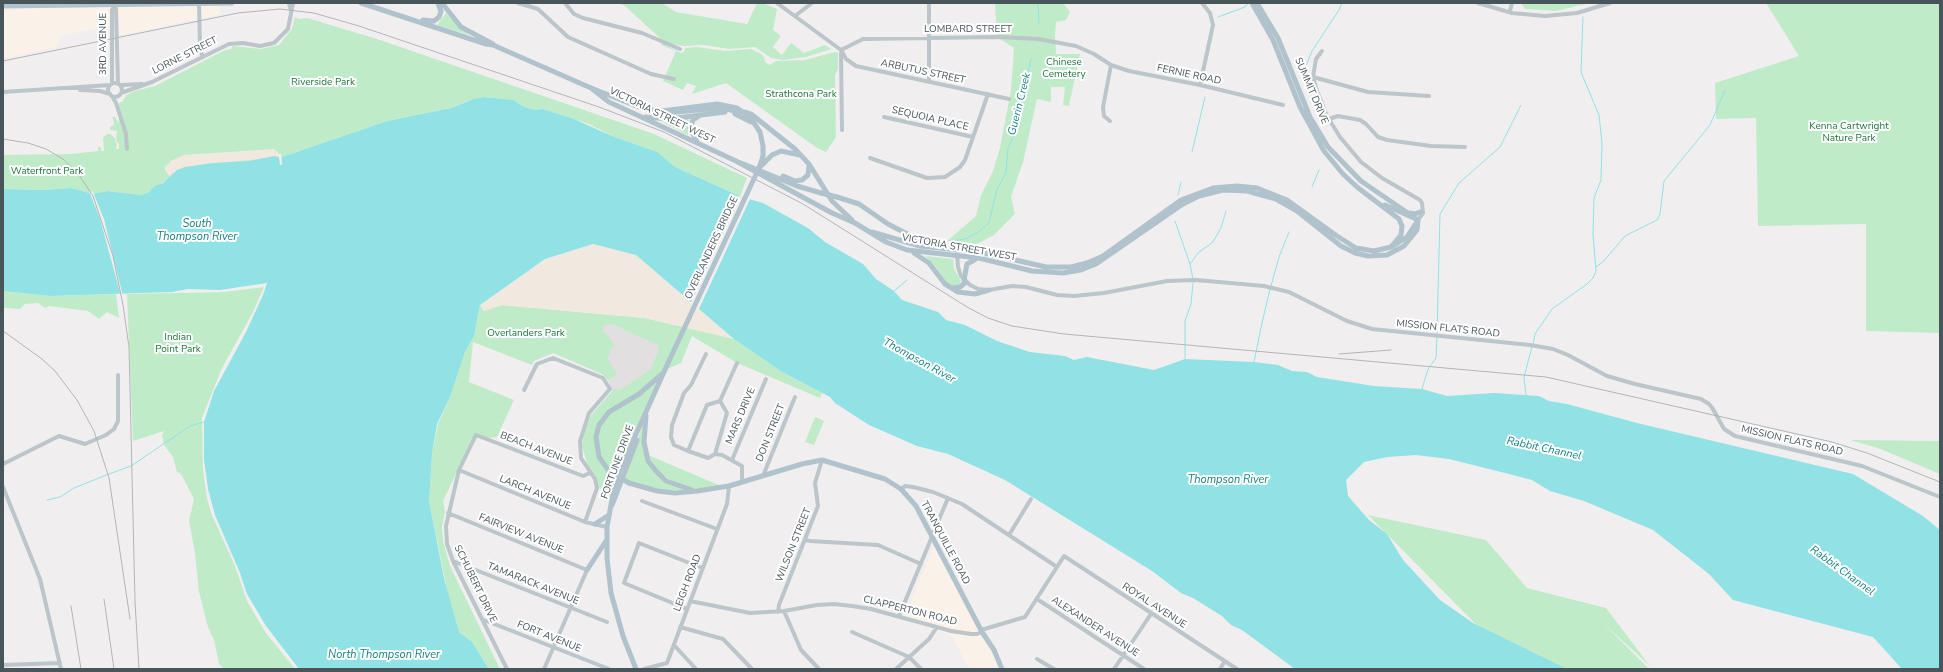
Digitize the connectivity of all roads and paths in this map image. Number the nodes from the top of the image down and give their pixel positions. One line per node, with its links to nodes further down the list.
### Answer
1 (232, 3): 20 (main road)
2 (289, 3): 24 (street)
3 (293, 3): 24 (street, LORNE STREET)
4 (361, 3): 27 (main road, VICTORIA STREET WEST)
5 (438, 3): 27 (main road)
6 (442, 3): 29 (main road)
7 (518, 3): 37 (street)
8 (565, 3): 30 (street)
9 (777, 3): 25 (street, ARBUTUS STREET)
10 (812, 3): 25 (street)
11 (929, 3): 28 (street)
12 (1202, 3): 42 (street)
13 (1252, 3): 73 (main road, SUMMIT DRIVE)
14 (1257, 3): 75 (main road, SUMMIT DRIVE)
15 (1478, 3): 22 (street)
16 (1512, 3): 23 (street)
17 (1610, 3): 26 (street)
18 (23, 4): 19 (main road); 21 (main road)
19 (114, 4): 20 (main road); 40 (street, 3RD AVENUE); 41 (street, 3RD AVENUE)
20 (199, 4): 34 (street)
21 (3, 6)
22 (1491, 8): 23 (street); 26 (street)
23 (1510, 11): 26 (street)
24 (291, 13): 34 (street, LORNE STREET)
25 (796, 16): 31 (street, ARBUTUS STREET)
26 (1532, 16)
27 (406, 17): 29 (main road, VICTORIA STREET WEST)
28 (929, 38): 31 (street, LOMBARD STREET); 33 (street, LOMBARD STREET); 39 (street)
29 (493, 45): 43 (main road, VICTORIA STREET WEST)
30 (680, 49)
31 (842, 50): 39 (street, ARBUTUS STREET); 61 (street)
32 (1322, 51): 36 (street)
33 (1094, 54): 35 (street, FERNIE ROAD)
34 (202, 56): 38 (street, LORNE STREET)
35 (1111, 65): 42 (street, FERNIE ROAD); 59 (street)
36 (1313, 77): 50 (street); 58 (street)
37 (674, 79)
38 (152, 82): 41 (street, LORNE STREET); 47 (street, LORNE STREET)
39 (929, 82): 48 (street, ARBUTUS STREET)
40 (111, 84): 41 (street, LORNE STREET); 44 (street); 49 (street, 3RD AVENUE)
41 (119, 84): 47 (street, 3RD AVENUE)
42 (1200, 85): 52 (street, FERNIE ROAD)
43 (591, 88): 46 (main road, VICTORIA STREET WEST); 54 (main road, VICTORIA STREET WEST)
44 (62, 89): 45 (street); 49 (street)
45 (3, 92)
46 (596, 92): 56 (main road, VICTORIA STREET WEST); 60 (main road)
47 (121, 94): 49 (street, LORNE STREET); 53 (street)
48 (988, 94): 51 (street, ARBUTUS STREET); 62 (street)
49 (111, 95): 53 (street)
50 (1429, 96)
51 (1009, 99)
52 (1283, 105)
53 (118, 107): 66 (street)
54 (737, 108): 60 (main road, VICTORIA STREET WEST); 67 (main road, VICTORIA STREET WEST)
55 (701, 115): 56 (main road); 60 (main road); 64 (main road)
56 (643, 117): 64 (main road, VICTORIA STREET WEST)
57 (884, 117): 62 (street, SEQUOIA PLACE)
58 (1329, 119): 65 (street); 74 (street)
59 (1110, 121)
60 (753, 124): 63 (main road, VICTORIA STREET WEST)
61 (842, 130)
62 (973, 137): 68 (street)
63 (762, 139): 71 (main road, OVERLANDERS BRIDGE)
64 (697, 143): 69 (main road, VICTORIA STREET WEST)
65 (1465, 147)
66 (127, 149)
67 (800, 155): 70 (main road, VICTORIA STREET WEST); 71 (main road)
68 (870, 158)
69 (736, 161): 72 (main road); 77 (main road, VICTORIA STREET WEST)
70 (808, 164): 72 (main road); 77 (main road, VICTORIA STREET WEST)
71 (760, 168): 88 (main road, OVERLANDERS BRIDGE, bridge)
72 (769, 174): 81 (main road, bridge)
73 (1379, 203): 76 (main road); 79 (main road)
74 (1422, 210): 75 (main road); 76 (street)
75 (1409, 213): 76 (main road, SUMMIT DRIVE)
76 (1418, 220): 79 (main road); 83 (main road, VICTORIA STREET WEST)
77 (856, 223): 78 (main road, VICTORIA STREET WEST)
78 (871, 231): 80 (main road, VICTORIA STREET WEST); 81 (main road, VICTORIA STREET WEST)
79 (1391, 247): 81 (main road, VICTORIA STREET WEST)
80 (908, 250): 82 (main road, VICTORIA STREET WEST); 85 (main road)
81 (958, 250): 82 (street)
82 (957, 256): 83 (main road, VICTORIA STREET WEST); 84 (street)
83 (979, 258): 84 (main road)
84 (965, 281): 85 (main road); 86 (street, MISSION FLATS ROAD)
85 (952, 288): 86 (main road)
86 (989, 290): 111 (street, MISSION FLATS ROAD)
87 (706, 354): 98 (street)
88 (668, 363): 90 (main road, FORTUNE DRIVE)
89 (737, 363): 95 (street)
90 (664, 372): 96 (main road, FORTUNE DRIVE); 110 (main road, bridge)
91 (118, 375): 102 (street)
92 (766, 379): 100 (street, MARS DRIVE)
93 (524, 390): 104 (street)
94 (794, 397): 105 (street, DON STREET)
95 (720, 401): 98 (street); 99 (street)
96 (648, 407): 110 (main road); 116 (main road, FORTUNE DRIVE)
97 (476, 435): 103 (street, SCHUBERT DRIVE); 104 (street, BEACH AVENUE)
98 (688, 451): 99 (street)
99 (715, 454): 100 (street)
100 (732, 460): 106 (street)
101 (822, 460): 105 (main road); 109 (main road, TRANQUILLE ROAD); 124 (street, WILSON STREET)
102 (3, 464)
103 (459, 470): 115 (street, SCHUBERT DRIVE); 117 (street, LARCH AVENUE)
104 (590, 473): 117 (street)
105 (762, 476): 106 (main road)
106 (742, 482): 107 (main road)
107 (729, 486): 110 (main road); 120 (street, LEIGH ROAD)
108 (3, 487): 151 (street)
109 (901, 489): 112 (street); 122 (main road, TRANQUILLE ROAD)
110 (697, 492)
111 (1940, 497)
112 (948, 498): 121 (street); 122 (street)
113 (1031, 499): 121 (street)
114 (642, 500): 120 (street)
115 (448, 513): 126 (street, SCHUBERT DRIVE); 130 (street, FAIRVIEW AVENUE)
116 (609, 515): 118 (main road); 119 (main road, FORTUNE DRIVE)
117 (585, 522): 118 (street, LARCH AVENUE)
118 (595, 524): 119 (street, LARCH AVENUE)
119 (607, 527): 123 (main road, FORTUNE DRIVE)
120 (717, 529): 129 (street, LEIGH ROAD)
121 (1009, 535): 128 (street)
122 (932, 538): 127 (street); 143 (main road, TRANQUILLE ROAD)
123 (607, 540): 130 (main road); 158 (main road, FORTUNE DRIVE)
124 (805, 540): 127 (street); 136 (street, WILSON STREET)
125 (1064, 556): 128 (street, CLAPPERTON ROAD); 137 (street, ROYAL AVENUE)
126 (453, 560): 133 (street, TAMARACK AVENUE); 139 (street, SCHUBERT DRIVE)
127 (921, 564): 138 (street)
128 (1056, 567): 131 (street, CLAPPERTON ROAD)
129 (702, 568): 132 (street, LEIGH ROAD); 134 (street)
130 (587, 570): 133 (street)
131 (1037, 599): 143 (street, CLAPPERTON ROAD); 147 (street, ALEXANDER AVENUE)
132 (690, 601): 134 (street, LEIGH ROAD); 136 (street, CLAPPERTON ROAD)
133 (570, 607): 140 (street, TAMARACK AVENUE); 146 (street)
134 (687, 609): 141 (street, LEIGH ROAD)
135 (784, 611): 136 (street, CLAPPERTON ROAD); 138 (street, CLAPPERTON ROAD); 162 (street)
136 (778, 612)
137 (1151, 614): 147 (street); 150 (street, ROYAL AVENUE)
138 (899, 616): 142 (street, CLAPPERTON ROAD)
139 (484, 619): 146 (street, FORT AVENUE); 155 (street, SCHUBERT DRIVE)
140 (607, 622)
141 (680, 627): 145 (street, LEIGH ROAD); 161 (street)
142 (937, 627): 143 (street, CLAPPERTON ROAD); 148 (street)
143 (982, 631): 165 (main road, TRANQUILLE ROAD)
144 (852, 632): 148 (street)
145 (674, 645): 159 (street, LEIGH ROAD); 160 (street)
146 (554, 647): 153 (street, FORT AVENUE); 156 (street)
147 (1123, 655): 167 (street); 168 (street, ALEXANDER AVENUE)
148 (908, 657): 163 (street); 164 (street)
149 (1037, 659): 166 (street)
150 (1225, 661): 169 (street); 170 (street, ROYAL AVENUE)
151 (60, 663): 152 (street); 154 (street)
152 (3, 665)
153 (602, 668): 157 (street, FORT AVENUE)
154 (61, 669)
155 (507, 669)
156 (544, 669)
157 (609, 669)
158 (636, 669)
159 (644, 669)
160 (696, 669)
161 (752, 669)
162 (819, 669)
163 (896, 669)
164 (921, 669)
165 (1002, 669)
166 (1054, 669)
167 (1114, 669)
168 (1144, 669)
169 (1220, 669)
170 (1237, 669)

